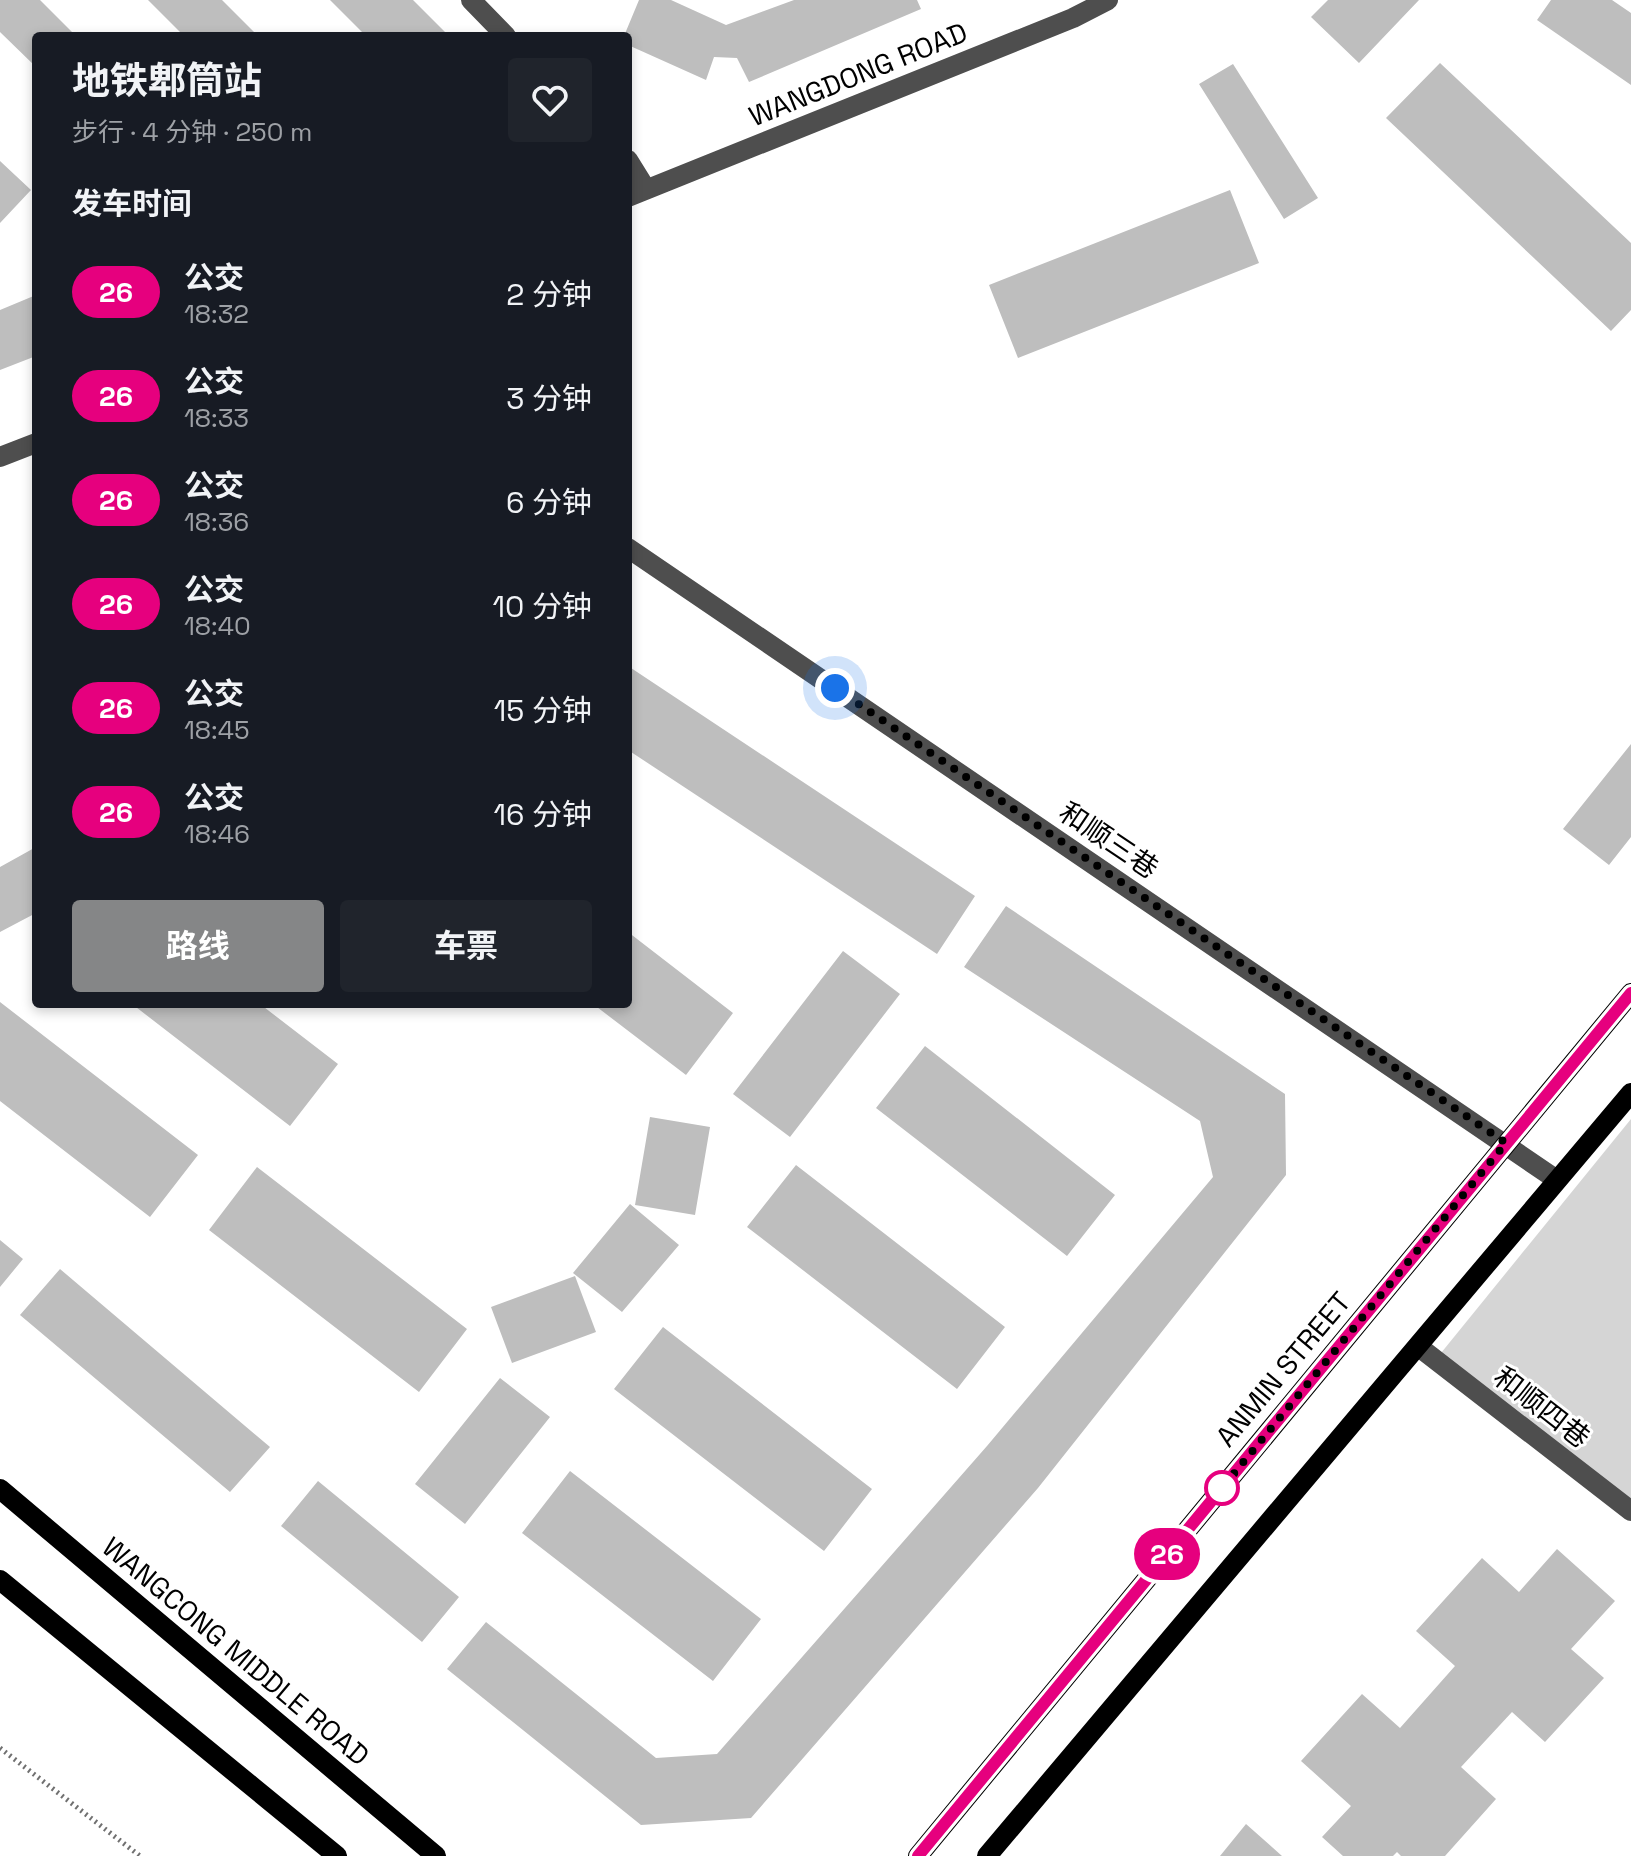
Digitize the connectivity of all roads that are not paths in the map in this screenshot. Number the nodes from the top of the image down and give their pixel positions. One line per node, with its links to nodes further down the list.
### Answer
1 (471, 0): 3 (street)
2 (1108, 0): 4 (street, WANGDONG ROAD)
3 (502, 32)
4 (637, 193)
5 (32, 445): 6 (street)
6 (0, 457)
7 (632, 551): 10 (street, 和顺三巷)
8 (1631, 993): 10 (main road, ANMIN STREET)
9 (1631, 1093): 11 (main road)
10 (1506, 1143): 11 (street, 和顺三巷); 18 (main road, ANMIN STREET)
11 (1557, 1180): 12 (main road)
12 (1419, 1347): 14 (street, 和顺四巷); 19 (main road)
13 (0, 1489): 17 (main road, WANGCONG MIDDLE ROAD)
14 (1631, 1511)
15 (0, 1580): 16 (main road)
16 (337, 1856)
17 (436, 1856)
18 (918, 1856)
19 (987, 1856)

